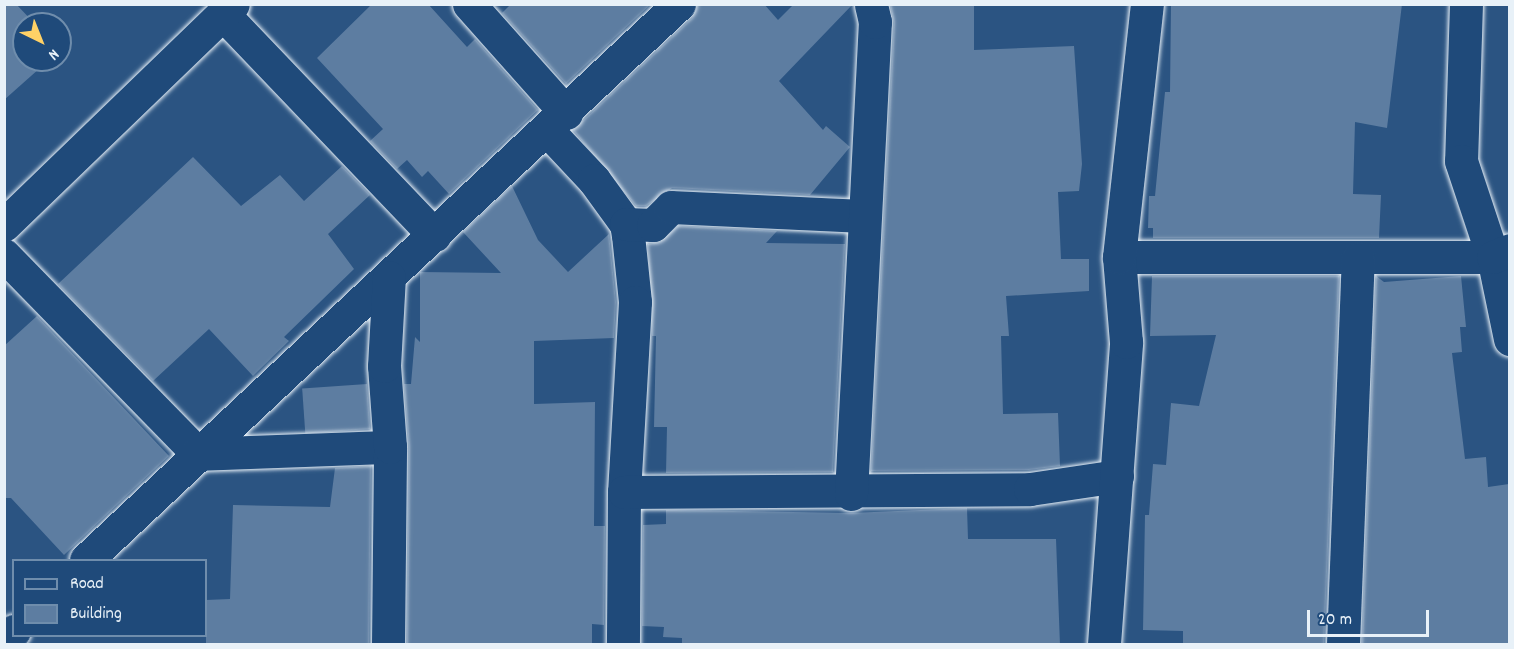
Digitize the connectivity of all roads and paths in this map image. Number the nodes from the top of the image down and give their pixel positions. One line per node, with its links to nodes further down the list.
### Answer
1 (469, 4): 7 (street)
2 (679, 4): 7 (street)
3 (871, 4): 8 (street)
4 (1147, 4): 14 (street)
5 (1466, 4): 12 (street)
6 (228, 9): 10 (street); 11 (street)
7 (557, 122): 9 (street); 11 (street)
8 (863, 216): 9 (street); 22 (street)
9 (626, 224): 21 (street)
10 (4, 225)
11 (434, 235): 16 (street)
12 (1501, 253): 15 (street); 17 (street)
13 (4, 255): 19 (street)
14 (1119, 258): 15 (street); 20 (street)
15 (1358, 258): 27 (street)
16 (389, 277): 18 (street); 19 (street)
17 (1509, 339)
18 (390, 447): 19 (street); 24 (street)
19 (198, 454): 23 (street)
20 (1117, 476): 22 (street); 26 (street)
21 (624, 492): 22 (street); 25 (street)
22 (851, 494)
23 (88, 559)
24 (388, 645)
25 (623, 645)
26 (1104, 645)
27 (1343, 645)

